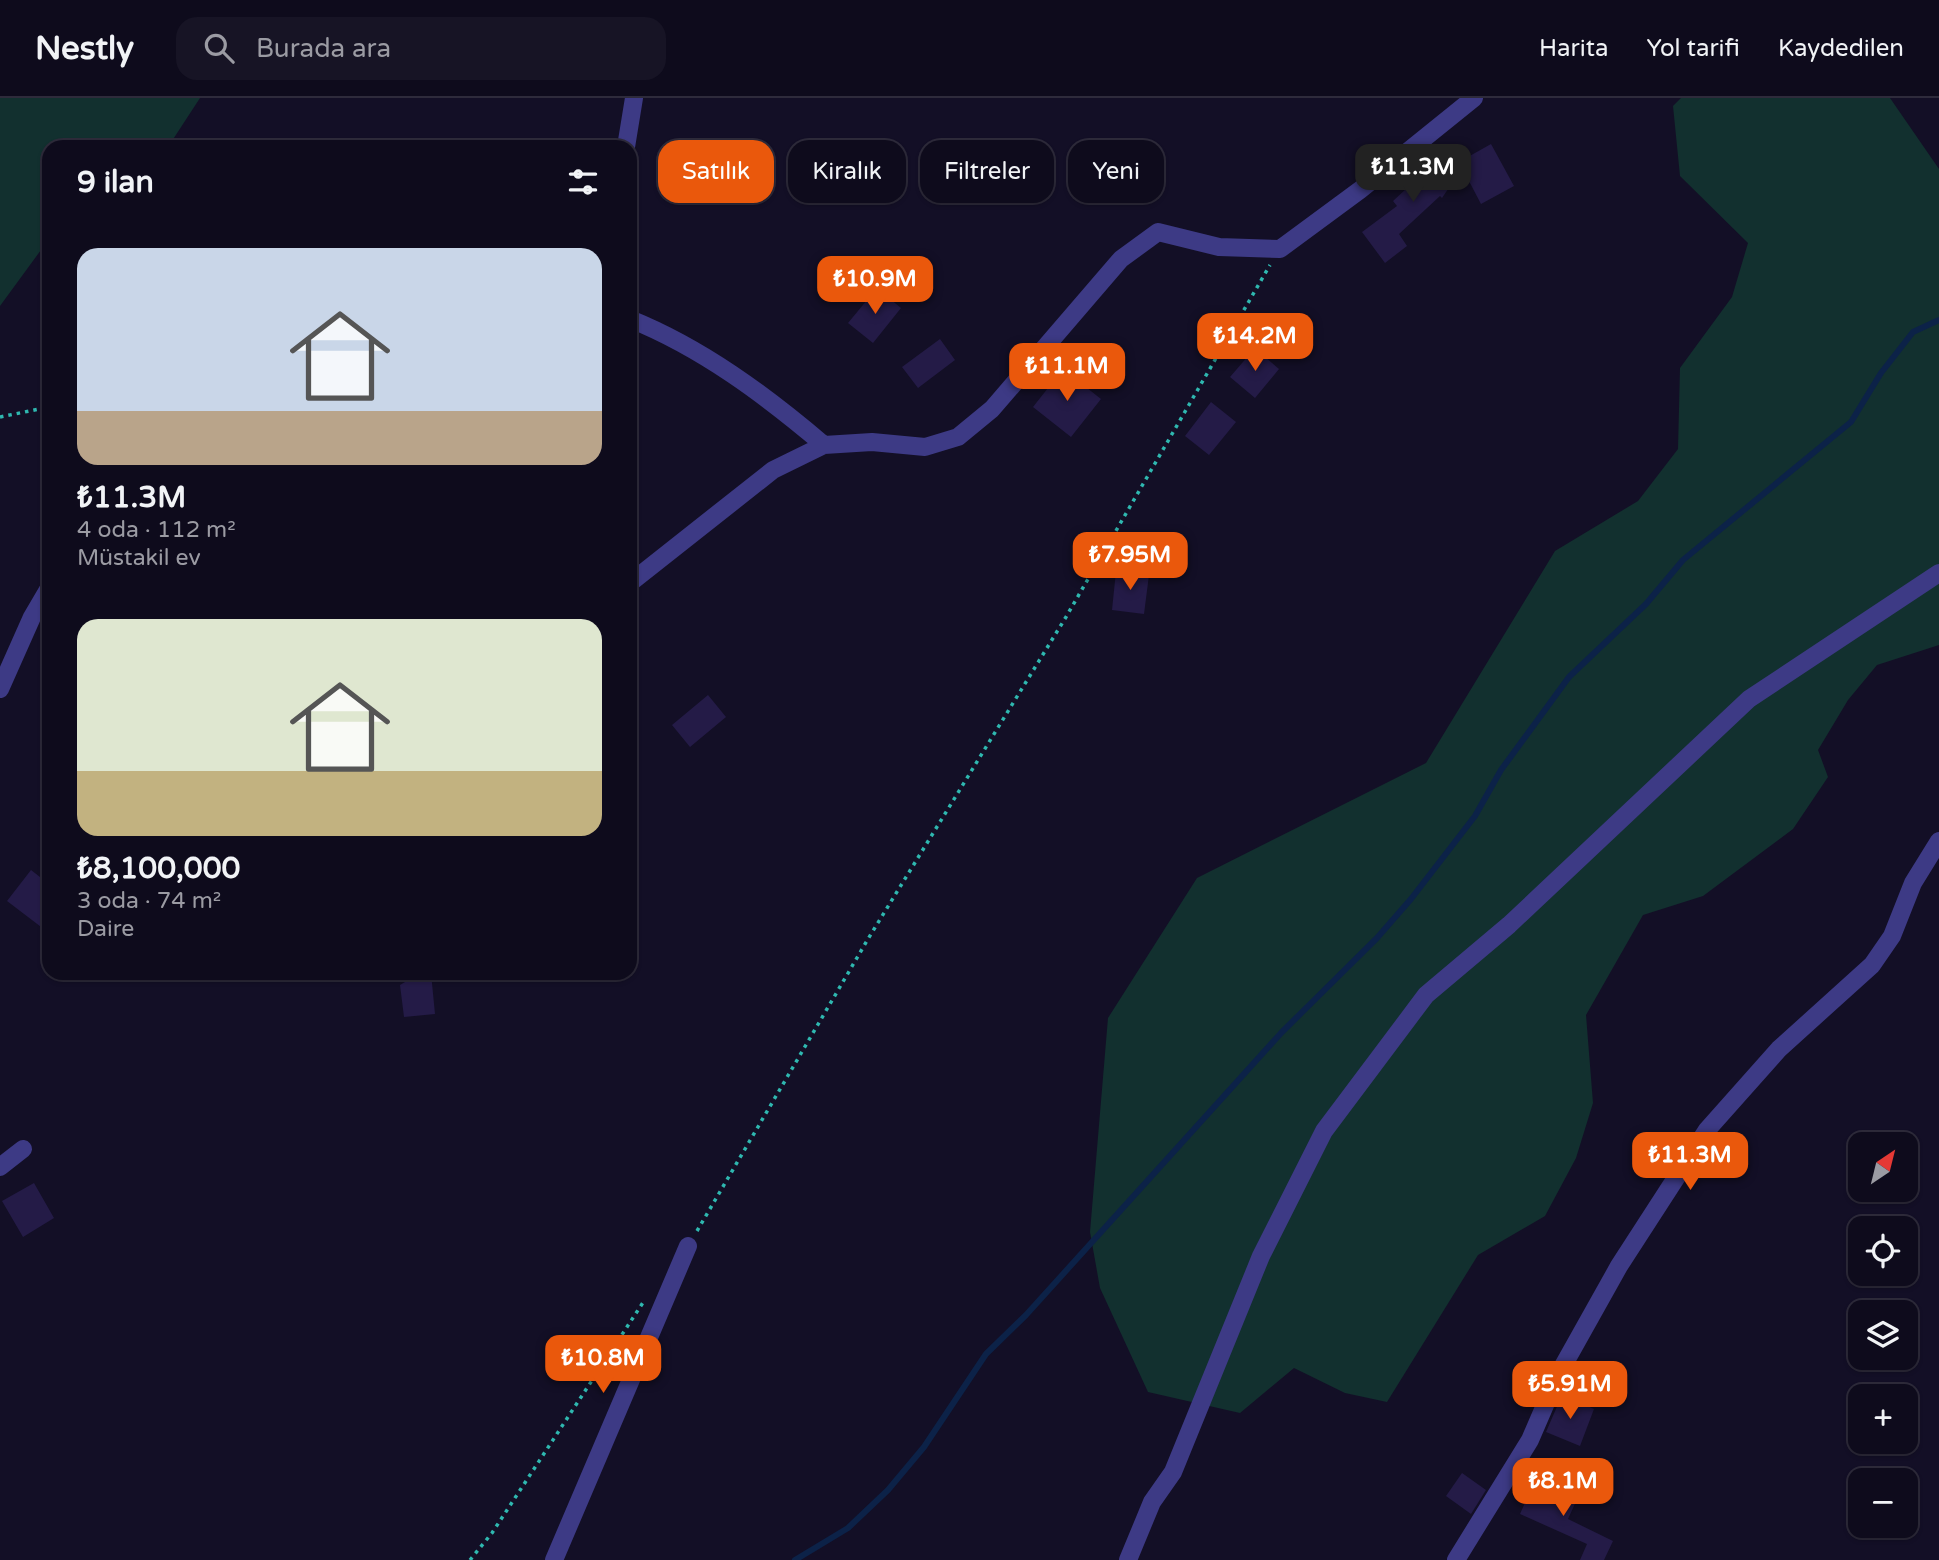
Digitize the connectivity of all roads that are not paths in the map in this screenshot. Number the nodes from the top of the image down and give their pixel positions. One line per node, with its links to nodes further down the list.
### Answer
1 (634, 98): 3 (street)
2 (1474, 98): 5 (street)
3 (627, 140)
4 (637, 323): 5 (street)
5 (824, 445): 7 (street)
6 (1939, 573): 15 (street)
7 (637, 577)
8 (42, 600): 9 (street)
9 (0, 689)
10 (1939, 841): 16 (street)
11 (23, 1149): 12 (street)
12 (0, 1167)
13 (688, 1246): 14 (street)
14 (554, 1560)
15 (1128, 1560)
16 (1456, 1560)

